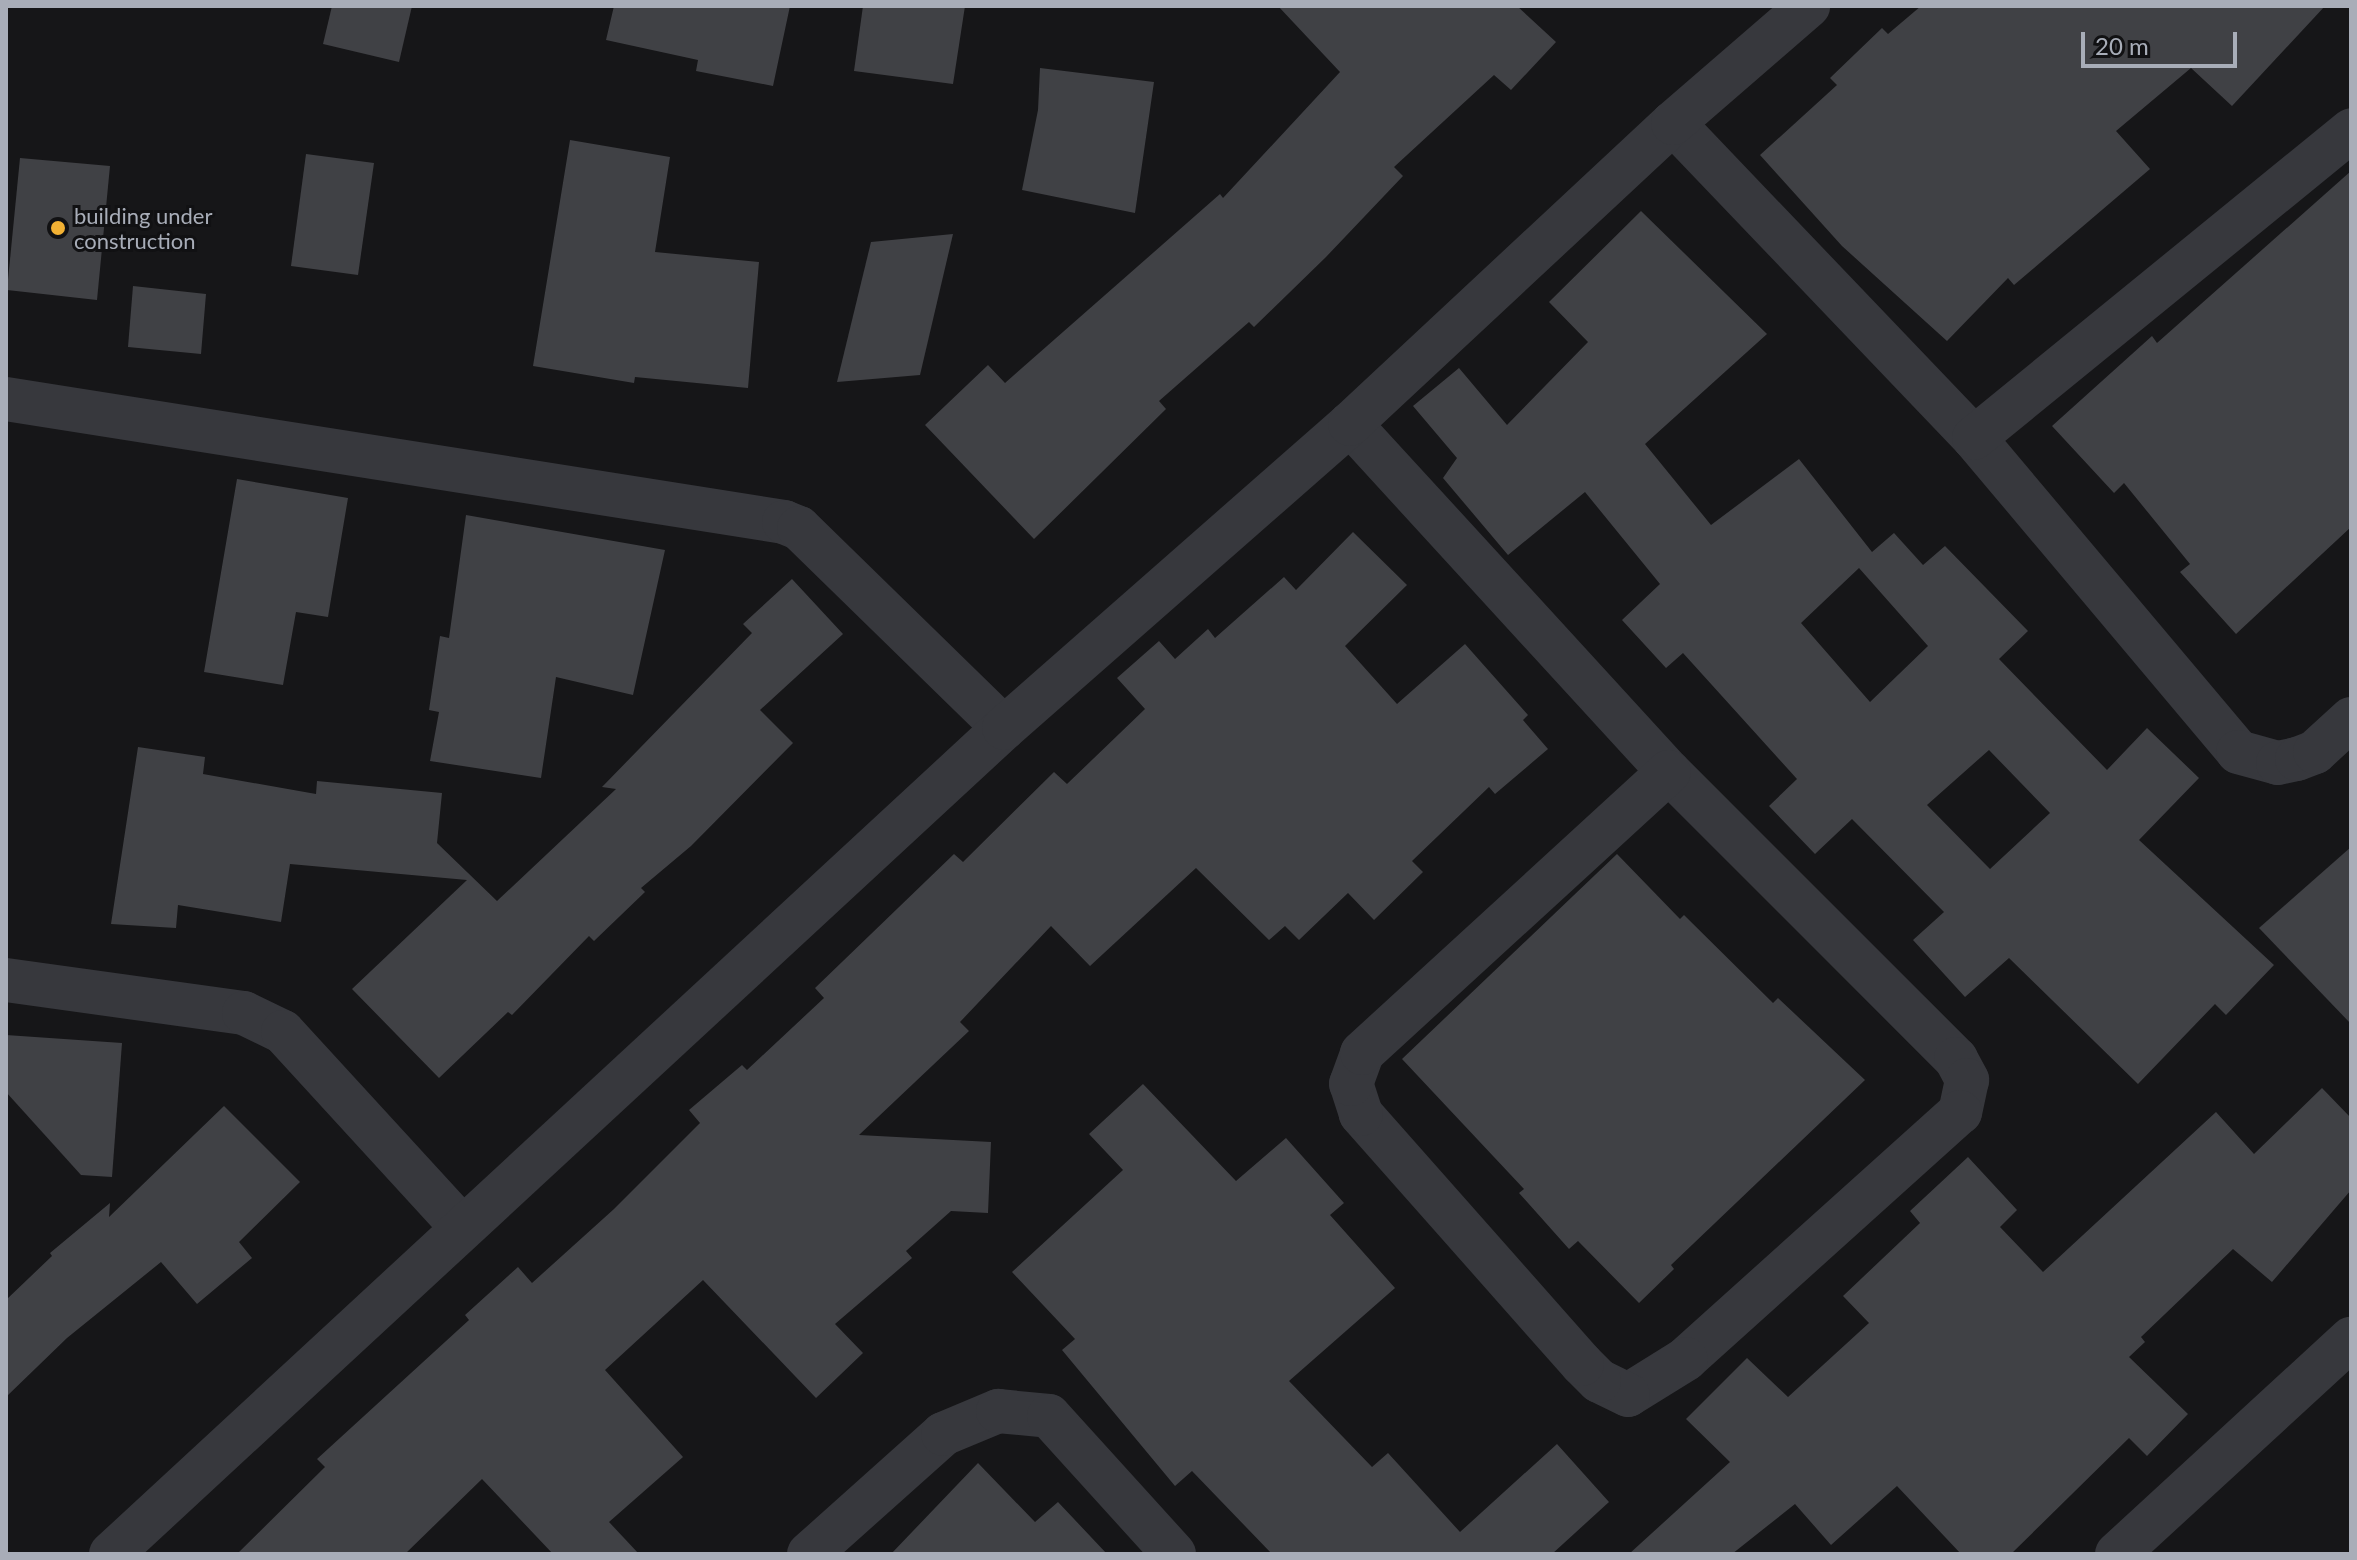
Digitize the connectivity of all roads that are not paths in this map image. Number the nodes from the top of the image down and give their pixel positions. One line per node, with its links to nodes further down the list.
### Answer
1 (1808, 6): 2 (street)
2 (1673, 123): 5 (street); 6 (street)
3 (2351, 130): 6 (street)
4 (6, 399): 8 (street)
5 (1350, 424): 8 (street); 9 (street)
6 (1974, 438): 7 (street)
7 (2351, 719)
8 (1004, 728): 11 (street)
9 (1669, 772): 9 (street)
10 (6, 980): 11 (street)
11 (461, 1226): 13 (street)
12 (2351, 1339): 16 (street)
13 (111, 1554)
14 (809, 1554): 15 (street)
15 (1174, 1554)
16 (2117, 1554)

